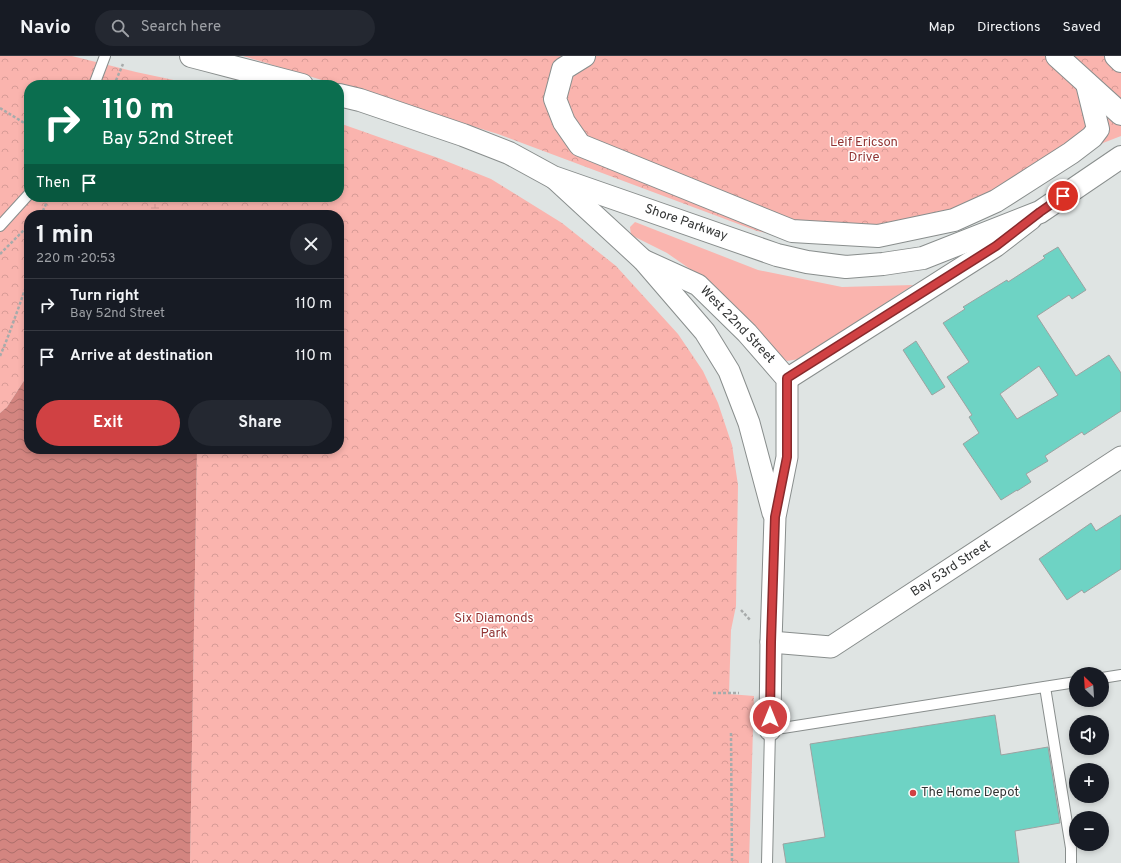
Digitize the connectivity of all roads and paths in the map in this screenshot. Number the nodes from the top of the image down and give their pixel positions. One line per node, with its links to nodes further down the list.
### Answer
1 (105, 56): 6 (lane)
2 (191, 56): 8 (main road)
3 (584, 56): 9 (main road)
4 (1056, 56): 9 (main road)
5 (123, 64): 7 (path)
6 (96, 80)
7 (116, 80)
8 (283, 80)
9 (1087, 84): 12 (main road)
10 (344, 96): 15 (main road, Shore Parkway)
11 (0, 108): 13 (path)
12 (1121, 114)
13 (24, 123)
14 (1121, 157): 17 (main road, Shore Parkway)
15 (553, 177): 17 (main road, Shore Parkway); 21 (street, West 22nd Street)
16 (24, 200): 18 (lane)
17 (1040, 212): 24 (street)
18 (0, 226)
19 (24, 230): 20 (path)
20 (0, 254)
21 (643, 260): 24 (street, West 22nd Street); 26 (street, West 22nd Street)
22 (24, 291): 23 (path)
23 (0, 356)
24 (787, 378): 26 (street, West 22nd Street)
25 (1121, 457): 27 (street, Bay 53rd Street)
26 (775, 517): 27 (street, West 22nd Street)
27 (771, 642): 34 (street, West 22nd Street)
28 (1121, 675): 29 (lane)
29 (1109, 677)
30 (1069, 683): 31 (lane)
31 (1045, 687): 34 (lane); 38 (lane)
32 (713, 693): 33 (path)
33 (739, 693)
34 (770, 730): 37 (lane)
35 (731, 733): 36 (path)
36 (732, 863)
37 (767, 863)
38 (1070, 863)

